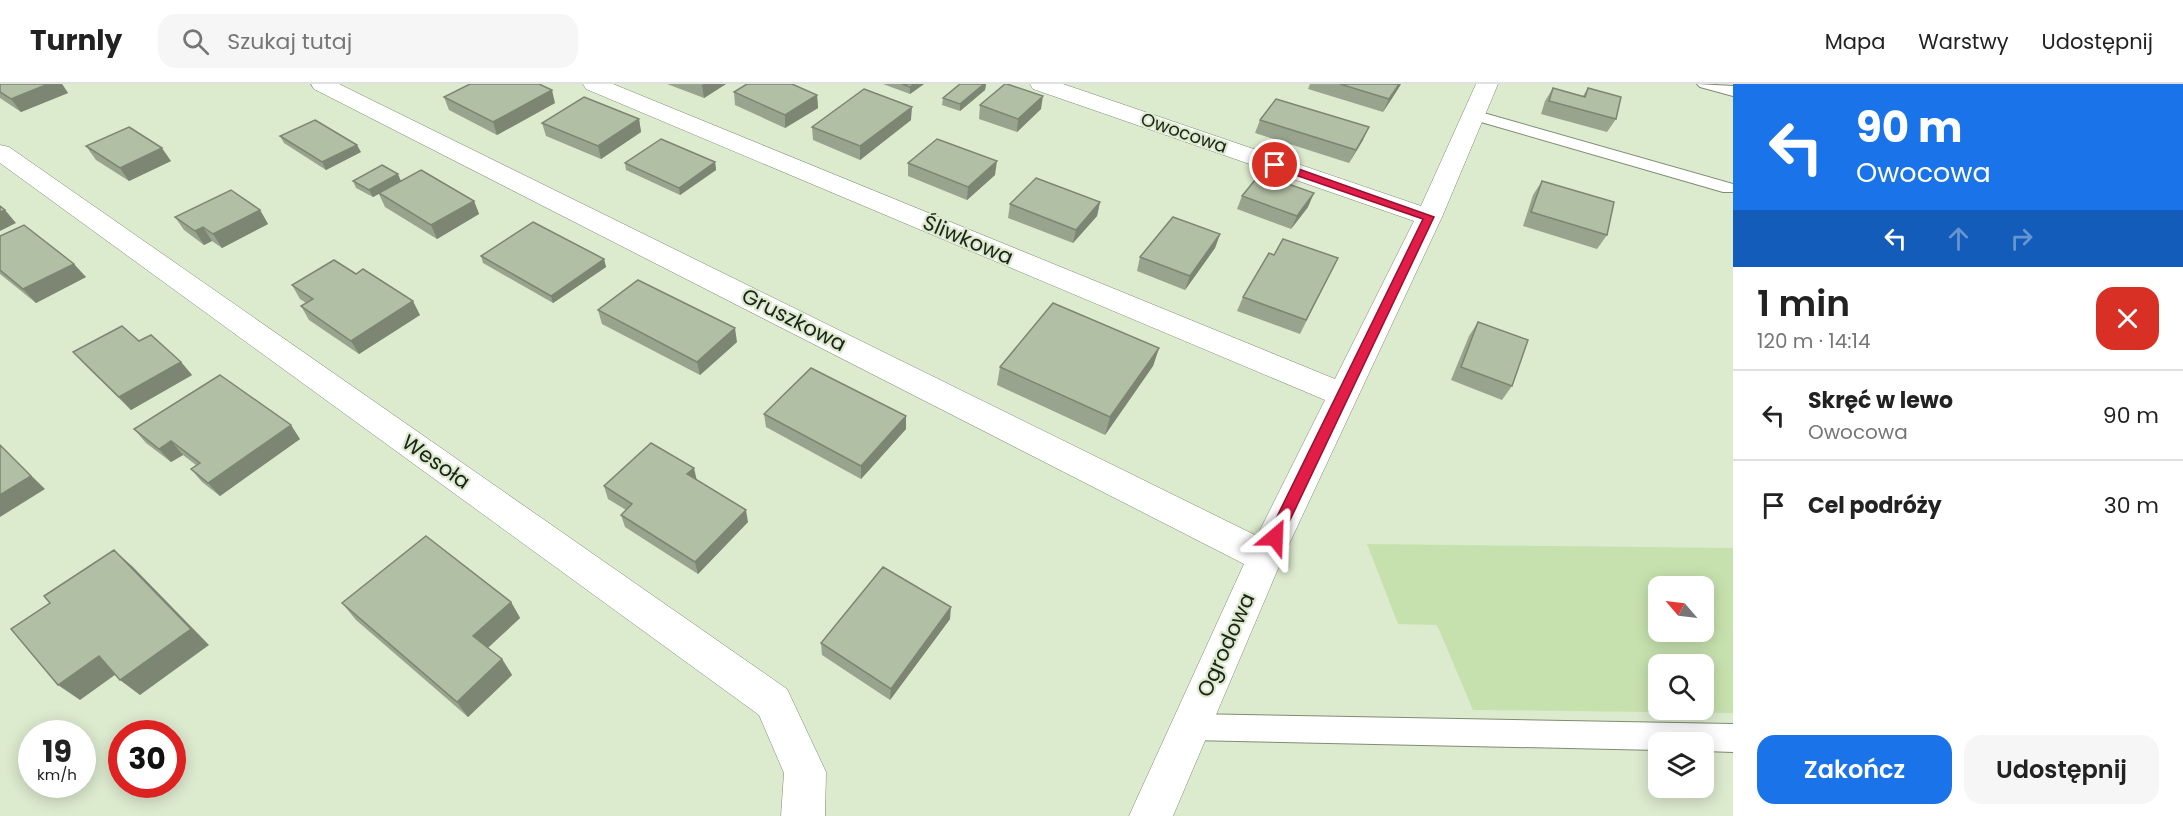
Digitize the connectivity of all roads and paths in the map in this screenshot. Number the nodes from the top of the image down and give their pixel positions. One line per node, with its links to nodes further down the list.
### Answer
1 (322, 84): 11 (street, Gruszkowa)
2 (594, 84): 10 (street, Śliwkowa)
3 (1041, 84): 9 (street, Owocowa)
4 (1705, 84): 5 (lane)
5 (1733, 91)
6 (1477, 93): 8 (lane); 9 (street, Ogrodowa)
7 (0, 152): 14 (street, Wesoła)
8 (1729, 188)
9 (1429, 217): 10 (street, Ogrodowa)
10 (1342, 395): 11 (street, Ogrodowa)
11 (1265, 557): 12 (street, Ogrodowa)
12 (1190, 727): 13 (lane); 15 (street, Ogrodowa)
13 (1733, 738)
14 (803, 816)
15 (1150, 816)

